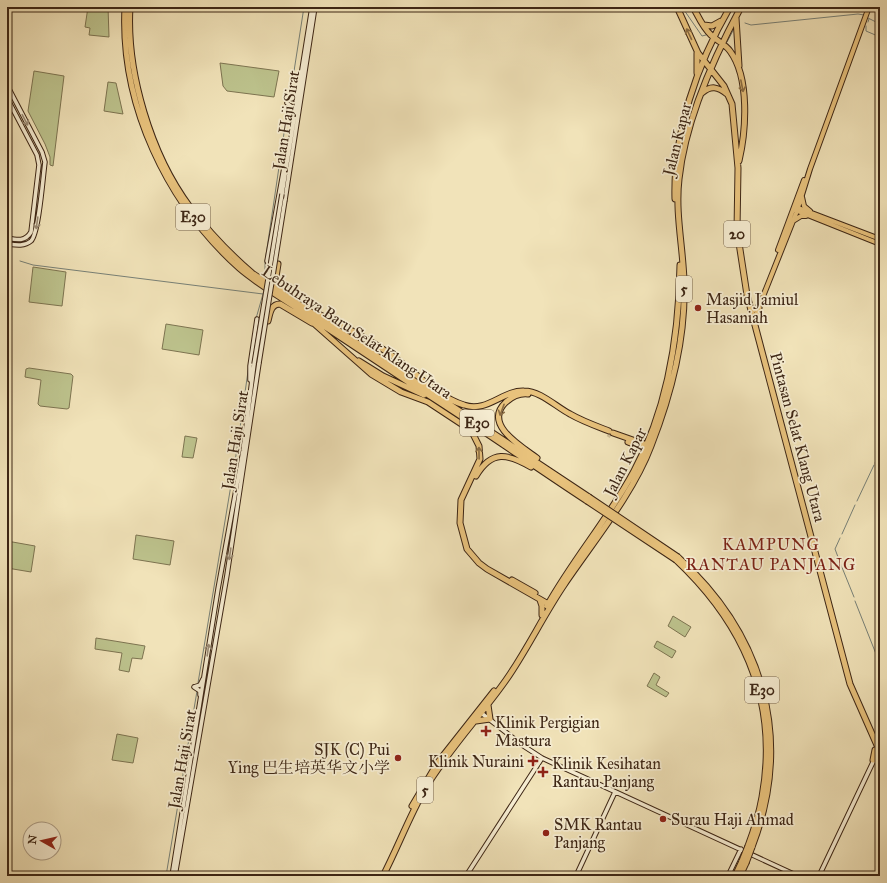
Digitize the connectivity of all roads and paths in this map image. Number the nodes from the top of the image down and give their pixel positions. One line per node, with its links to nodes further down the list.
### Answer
1 (125, 7): 44 (highway, Lebuhraya Baru Selat Klang Utara / E30)
2 (130, 7): 44 (highway, Lebuhraya Baru Selat Klang Utara / E30)
3 (312, 7): 19 (main road, Jalan Haji Sirat)
4 (315, 7): 62 (main road, Jalan Haji Sirat, one-way to 62, bridge)
5 (677, 7): 17 (highway, Pintasan Selat Klang Utara / 20, one-way to 5)
6 (693, 7): 12 (highway, Pintasan Selat Klang Utara / 20)
7 (730, 7): 11 (highway, Jalan Kapar / 5)
8 (741, 7): 10 (highway, Jalan Kapar / 5)
9 (869, 7): 33 (main road)
10 (737, 15): 14 (highway, Jalan Kapar / 5); 21 (highway)
11 (723, 20): 12 (highway); 13 (highway, Jalan Kapar / 5)
12 (704, 25): 15 (highway, Pintasan Selat Klang Utara / 20)
13 (719, 27): 14 (highway); 15 (highway, Jalan Kapar / 5)
14 (727, 32): 16 (highway, Jalan Kapar / 5)
15 (714, 37): 16 (highway, Pintasan Selat Klang Utara / 20); 18 (highway, Jalan Kapar / 5)
16 (721, 43): 20 (highway, Jalan Kapar / 5); 21 (highway, Pintasan Selat Klang Utara / 20)
17 (696, 49): 18 (highway, Pintasan Selat Klang Utara / 20); 22 (highway)
18 (703, 61): 20 (highway, Pintasan Selat Klang Utara / 20); 22 (highway, Jalan Kapar / 5)
19 (302, 68): 28 (main road, Jalan Haji Sirat); 28 (main road)
20 (710, 68): 23 (highway, Jalan Kapar / 5); 26 (highway, Pintasan Selat Klang Utara / 20)
21 (739, 72): 30 (highway, Pintasan Selat Klang Utara / 20, one-way to 30)
22 (698, 76): 23 (highway); 54 (highway, Jalan Kapar / 5)
23 (705, 83): 25 (highway, Jalan Kapar / 5)
24 (7, 85): 40 (main road, one-way to 40)
25 (702, 93): 26 (highway); 57 (highway, Jalan Kapar / 5)
26 (729, 96): 29 (highway, Pintasan Selat Klang Utara / 20)
27 (7, 98): 38 (main road)
28 (294, 121): 31 (main road, Jalan Haji Sirat)
29 (735, 131): 30 (highway); 32 (highway, Pintasan Selat Klang Utara / 20)
30 (745, 132): 32 (highway, Pintasan Selat Klang Utara / 20)
31 (291, 138): 42 (main road); 52 (main road, Jalan Haji Sirat, bridge)
32 (738, 168): 46 (highway, Pintasan Selat Klang Utara / 20)
33 (810, 169): 34 (main road); 35 (main road)
34 (803, 190): 35 (main road); 36 (main road)
35 (795, 208): 36 (main road); 37 (main road); 43 (main road)
36 (813, 215): 37 (main road); 39 (main road); 41 (main road)
37 (791, 224): 43 (main road)
38 (7, 238)
39 (880, 239)
40 (7, 244)
41 (880, 244)
42 (278, 264): 44 (highway)
43 (771, 276): 45 (main road)
44 (296, 304): 50 (highway); 53 (highway, Lebuhraya Baru Selat Klang Utara / E30); 55 (highway); 60 (highway, Lebuhraya Baru Selat Klang Utara / E30)
45 (759, 306): 46 (highway); 49 (highway)
46 (751, 310): 49 (highway, Pintasan Selat Klang Utara / 20)
47 (257, 319): 52 (main road)
48 (268, 321): 50 (highway)
49 (754, 321): 76 (highway, Pintasan Selat Klang Utara / 20)
50 (318, 327): 51 (highway)
51 (350, 355): 53 (highway); 65 (highway, one-way to 51)
52 (250, 387): 63 (main road, Jalan Haji Sirat)
53 (433, 399): 59 (highway, Lebuhraya Baru Selat Klang Utara / E30)
54 (653, 430): 56 (highway); 57 (highway, Jalan Kapar / 5)
55 (610, 433): 56 (highway); 60 (highway, one-way to 60)
56 (634, 443): 57 (highway); 58 (highway)
57 (648, 448): 58 (highway, Jalan Kapar / 5); 66 (highway, Jalan Kapar / 5)
58 (637, 466): 64 (highway, Jalan Kapar / 5)
59 (548, 476): 61 (highway, Lebuhraya Baru Selat Klang Utara / E30); 65 (highway)
60 (570, 483): 61 (highway, Lebuhraya Baru Selat Klang Utara / E30)
61 (588, 499): 80 (highway, Lebuhraya Baru Selat Klang Utara / E30, bridge)
62 (227, 575): 63 (main road); 69 (main road, Jalan Haji Sirat)
63 (219, 579): 68 (main road, Jalan Haji Sirat)
64 (554, 594): 65 (highway); 66 (highway, Jalan Kapar / 5)
65 (541, 598): 66 (highway); 67 (highway)
66 (550, 603): 67 (highway, Jalan Kapar / 5); 71 (highway, Jalan Kapar / 5)
67 (542, 615): 72 (highway, Jalan Kapar / 5)
68 (213, 618): 69 (main road); 70 (main road, Jalan Haji Sirat, one-way to 68)
69 (219, 619): 81 (main road, Jalan Haji Sirat)
70 (206, 664): 73 (main road, Jalan Haji Sirat); 73 (main road)
71 (488, 704): 72 (highway, Jalan Kapar / 5); 74 (highway)
72 (481, 712): 74 (main road); 75 (highway, Jalan Kapar / 5); 82 (highway, Jalan Kapar / 5)
73 (198, 715): 81 (main road, Jalan Haji Sirat)
74 (490, 719): 75 (highway); 77 (main road)
75 (476, 721): 83 (highway, Jalan Kapar / 5)
76 (878, 757): 90 (main road)
77 (542, 758): 78 (main road); 84 (main road)
78 (615, 792): 79 (main road); 85 (main road)
79 (741, 849): 86 (main road); 89 (main road)
80 (744, 862): 87 (highway, Lebuhraya Baru Selat Klang Utara / E30); 88 (highway, Lebuhraya Baru Selat Klang Utara / E30)
81 (173, 876)
82 (380, 876)
83 (383, 876)
84 (466, 876)
85 (576, 876)
86 (728, 876)
87 (735, 876)
88 (740, 876)
89 (798, 876)
90 (819, 876)

